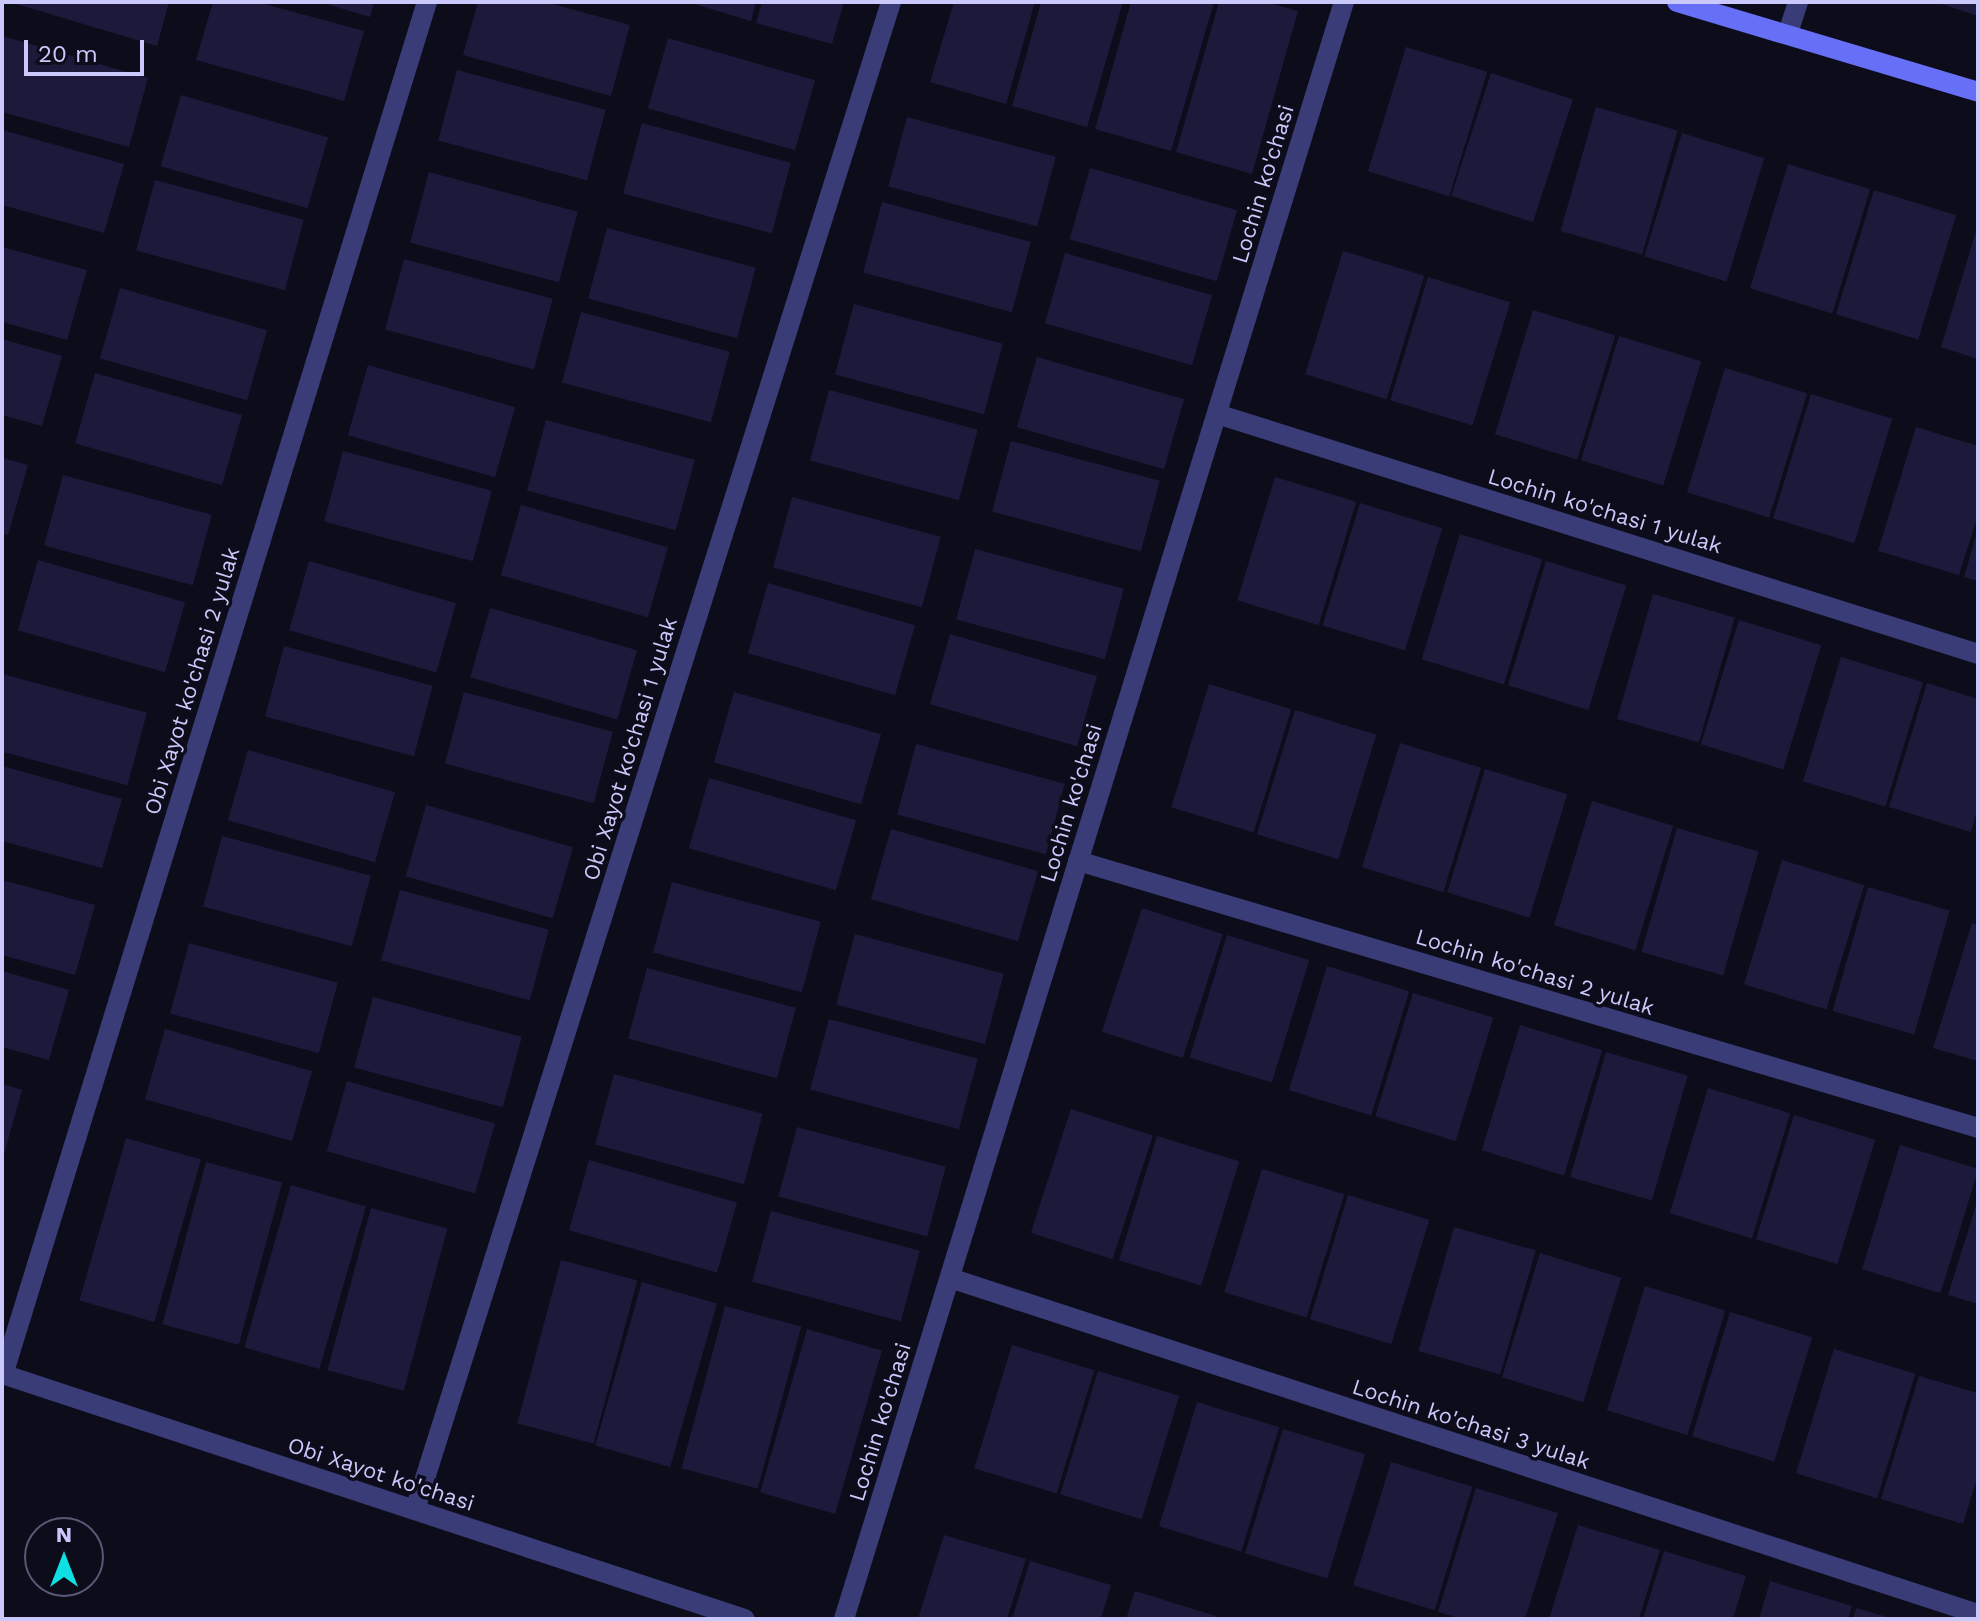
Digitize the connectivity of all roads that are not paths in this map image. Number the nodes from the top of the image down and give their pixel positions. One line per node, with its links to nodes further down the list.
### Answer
1 (427, 2): 13 (street, Obi Xayot ko'chasi 2 yulak)
2 (891, 2): 14 (street, Obi Xayot ko'chasi 1 yulak)
3 (1344, 2): 8 (street, Lochin ko'chasi)
4 (1677, 2): 6 (street)
5 (1798, 2): 6 (street)
6 (1788, 33): 7 (street)
7 (1978, 92)
8 (1217, 414): 9 (street, Lochin ko'chasi 1 yulak); 10 (street, Lochin ko'chasi)
9 (1978, 654)
10 (1078, 861): 11 (street, Lochin ko'chasi 2 yulak); 12 (street, Lochin ko'chasi)
11 (1978, 1128)
12 (950, 1278): 15 (street, Lochin ko'chasi 3 yulak); 17 (street, Lochin ko'chasi)
13 (3, 1375): 14 (street, Obi Xayot ko'chasi)
14 (415, 1510): 16 (street, Obi Xayot ko'chasi)
15 (1978, 1614)
16 (745, 1619)
17 (844, 1619)

